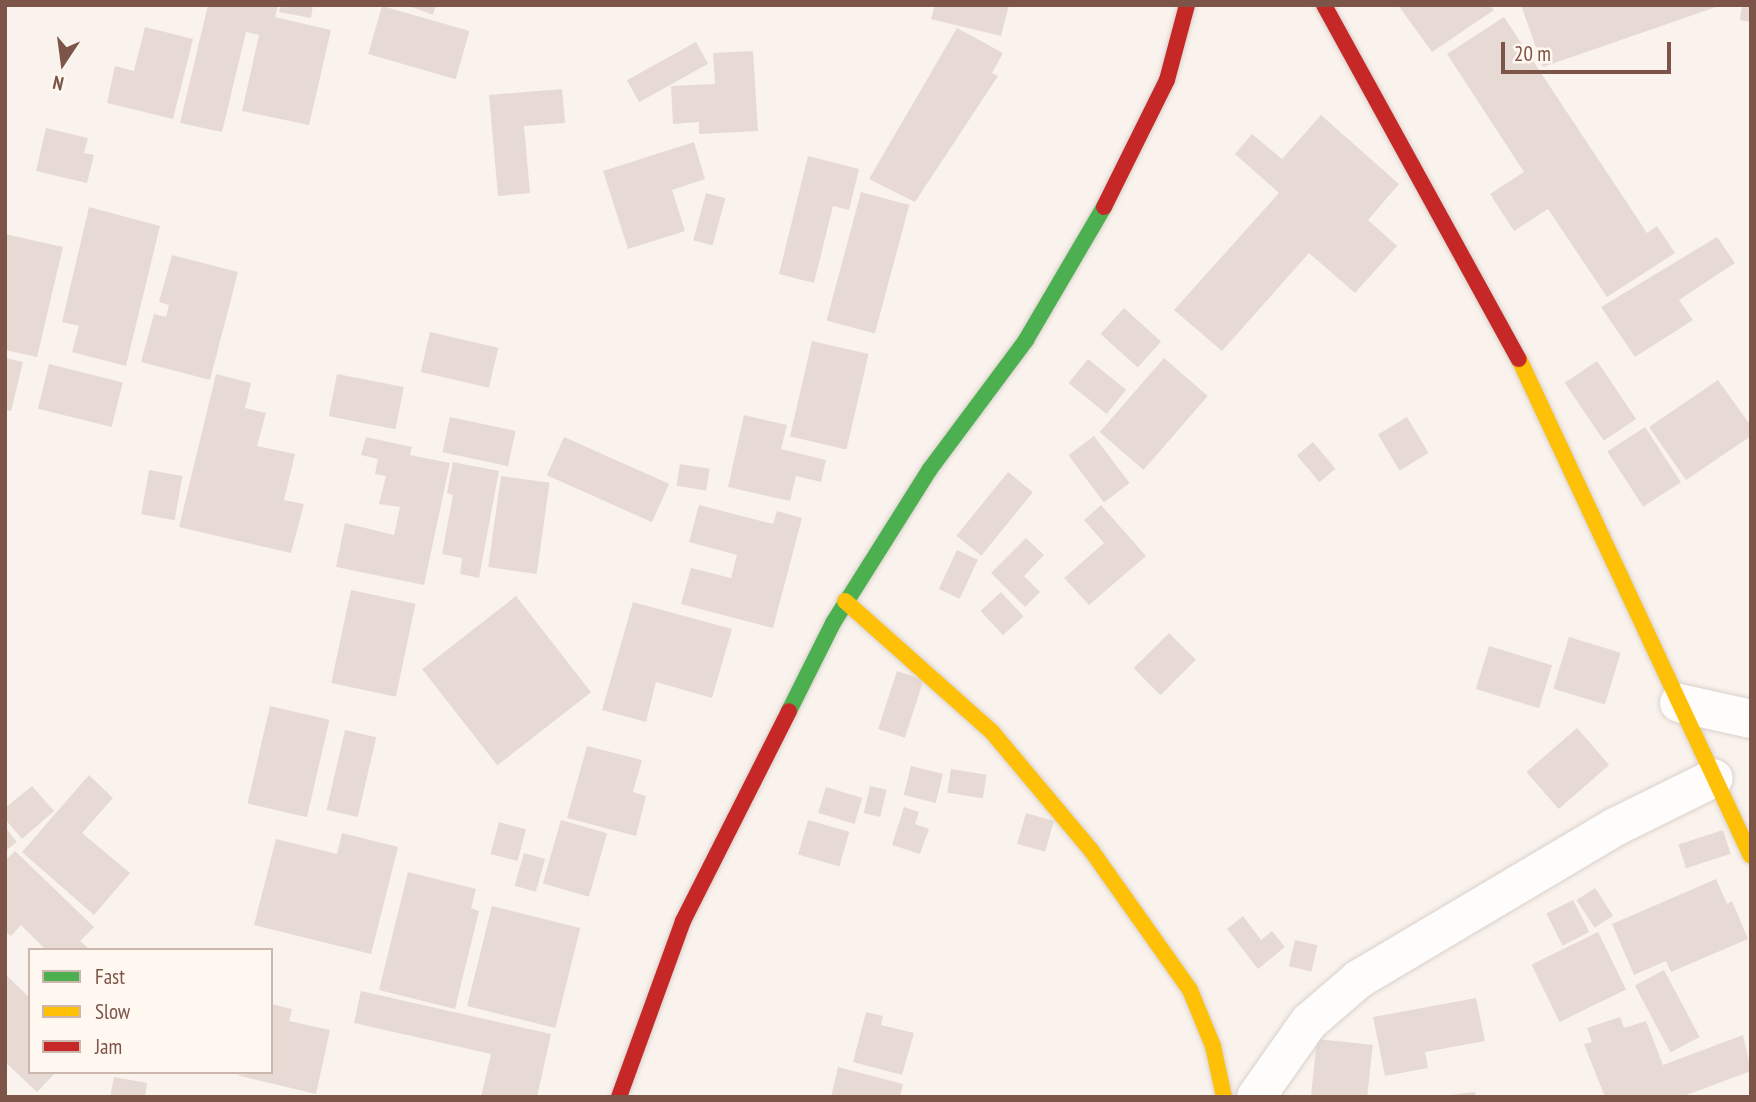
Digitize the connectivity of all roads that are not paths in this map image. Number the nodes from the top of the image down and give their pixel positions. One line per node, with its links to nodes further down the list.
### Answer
1 (1187, 5): 3 (street)
2 (1324, 5): 4 (street)
3 (845, 601): 8 (street); 9 (street)
4 (1679, 703): 5 (street); 6 (street)
5 (1751, 719)
6 (1714, 778): 7 (street); 10 (street)
7 (1751, 856)
8 (619, 1097)
9 (1224, 1097)
10 (1256, 1097)

